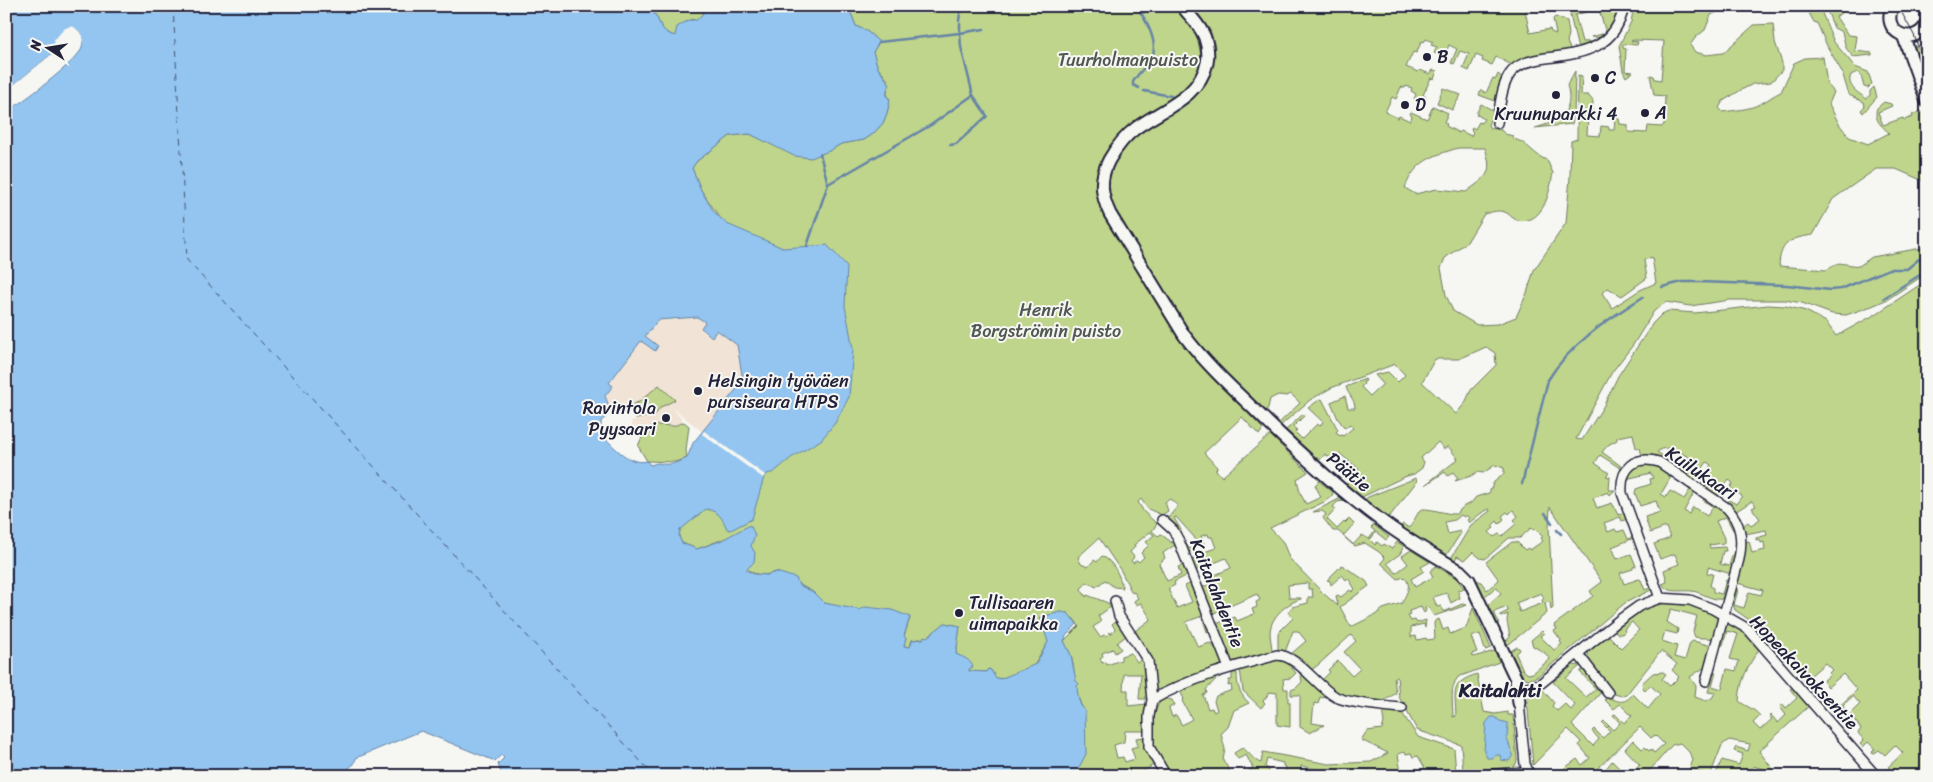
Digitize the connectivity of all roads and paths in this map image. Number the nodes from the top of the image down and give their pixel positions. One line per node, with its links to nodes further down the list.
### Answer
1 (1182, 6): 17 (street, Päätie)
2 (1624, 6): 9 (street)
3 (1924, 6): 5 (street)
4 (1890, 8): 7 (street)
5 (1927, 11)
6 (1926, 26): 7 (street)
7 (1903, 35): 8 (street)
8 (1927, 102)
9 (1498, 122)
10 (1162, 520): 15 (street, Kaitalahdentie)
11 (1660, 598): 13 (street, Hopeakaivoksentie); 13 (street, Kuilukaari); 14 (street, Hopeakaivoksentie)
12 (1115, 601): 19 (street)
13 (1724, 614): 16 (street, Kuilukaari); 25 (street, Hopeakaivoksentie)
14 (1578, 654): 17 (street, Hopeakaivoksentie); 18 (street)
15 (1229, 668): 19 (street, Kaitalahdentie); 21 (street)
16 (1706, 681)
17 (1518, 689): 20 (street, Päätie)
18 (1608, 692)
19 (1152, 700): 23 (street)
20 (1519, 703): 22 (street, Päätie)
21 (1402, 708)
22 (1529, 774): 24 (street)
23 (1166, 776)
24 (1466, 776)
25 (1876, 776)

